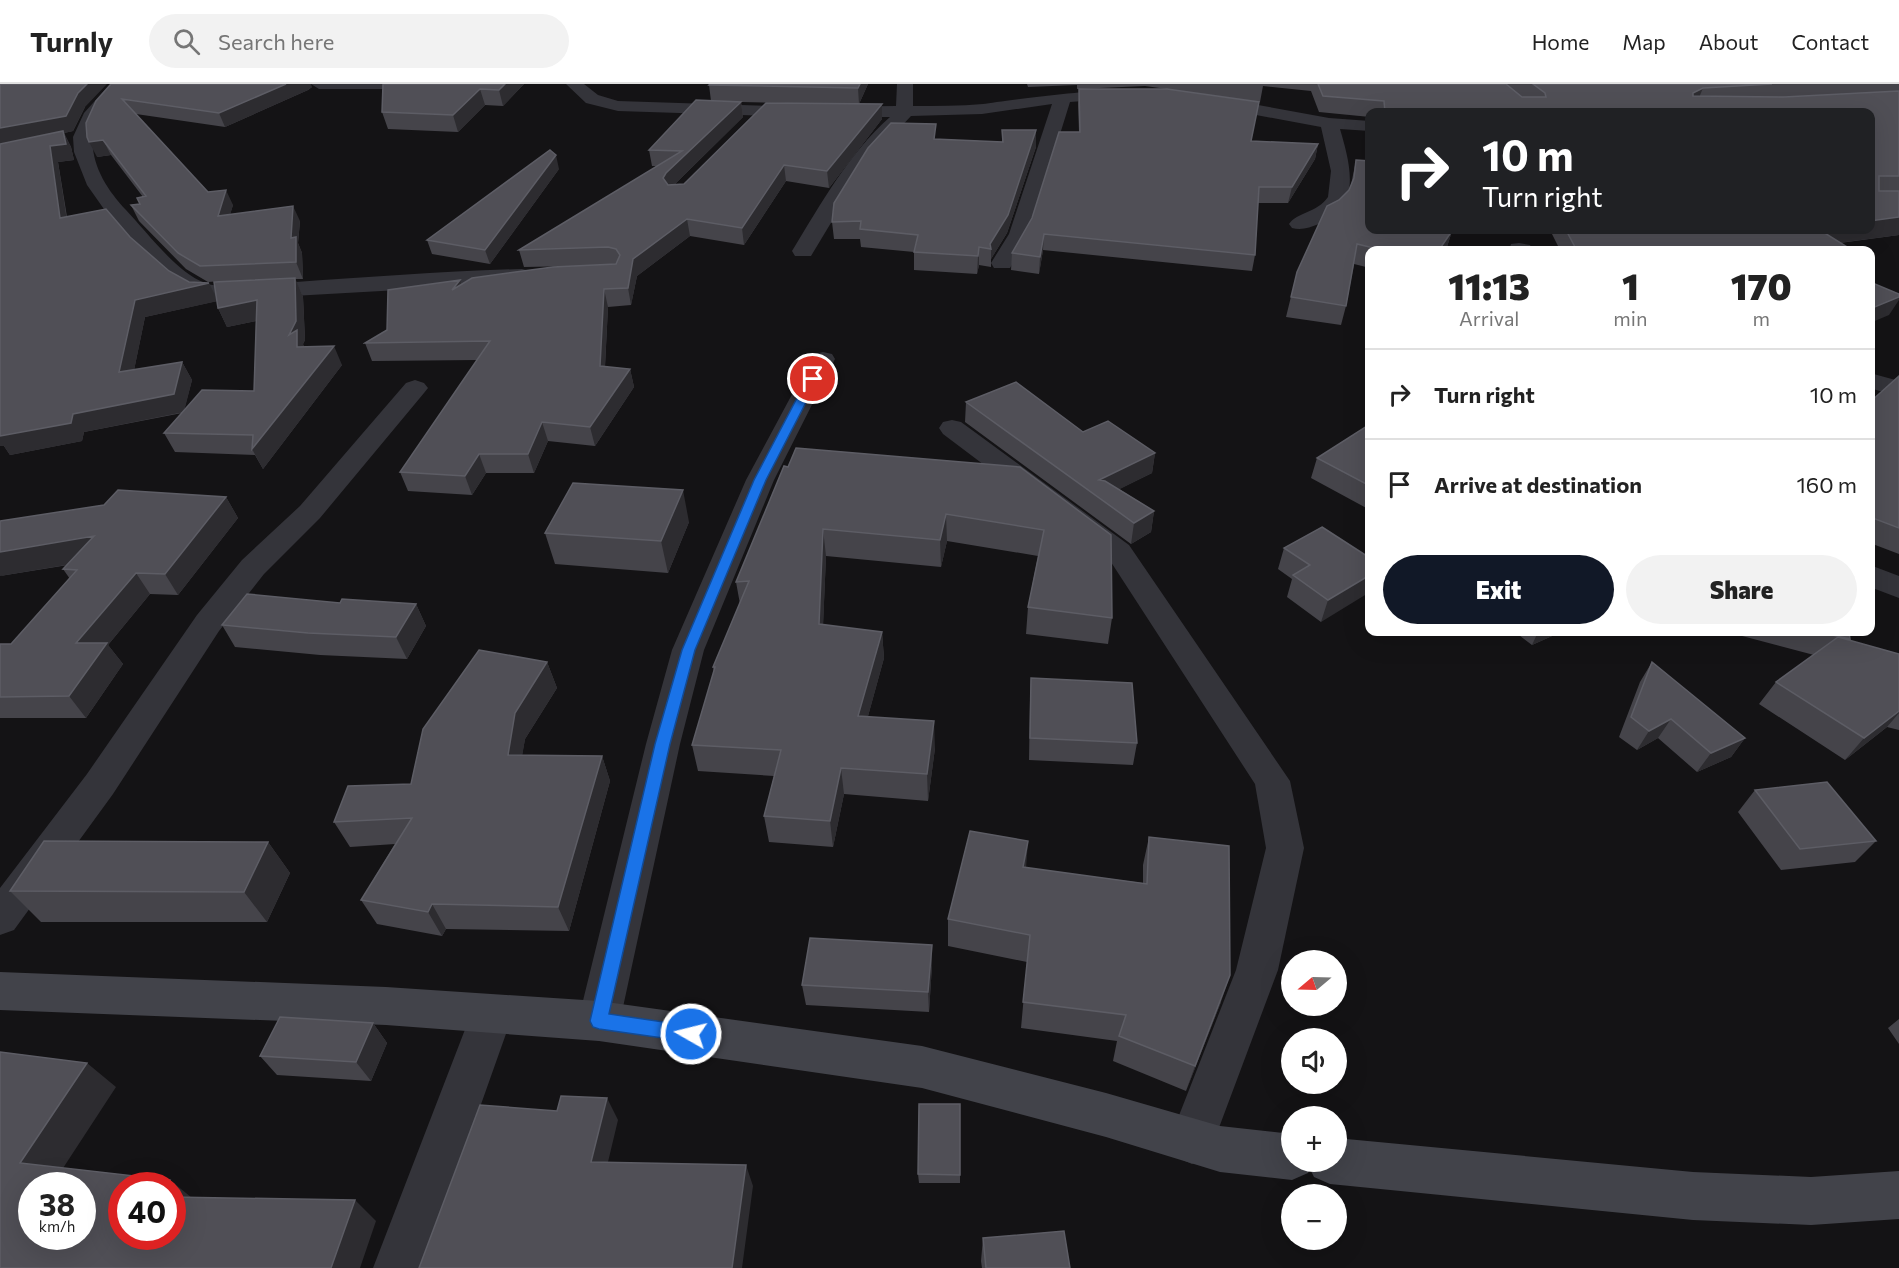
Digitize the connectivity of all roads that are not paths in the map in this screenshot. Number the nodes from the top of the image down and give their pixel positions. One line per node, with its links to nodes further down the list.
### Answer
1 (122, 84): 14 (street)
2 (319, 84): 3 (street)
3 (479, 84)
4 (574, 84): 9 (street)
5 (905, 84): 10 (street)
6 (1142, 93): 7 (street)
7 (1064, 98): 10 (street); 18 (street)
8 (1199, 99): 11 (street)
9 (762, 111): 10 (street); 13 (street)
10 (906, 112): 17 (street)
11 (1329, 123): 12 (street); 16 (street)
12 (1365, 126)
13 (745, 128)
14 (82, 137): 15 (street); 19 (street)
15 (59, 141)
16 (1299, 224)
17 (803, 251)
18 (1002, 263)
19 (542, 276)
20 (823, 359): 28 (street)
21 (416, 388): 25 (street)
22 (952, 428): 29 (street)
23 (1875, 577): 24 (street)
24 (1899, 588)
25 (0, 918)
26 (0, 991): 27 (street)
27 (492, 1014): 28 (street); 33 (street)
28 (599, 1021): 29 (street)
29 (1192, 1141): 30 (street)
30 (1281, 1156)
31 (1347, 1163): 32 (street)
32 (1899, 1195)
33 (398, 1268)

